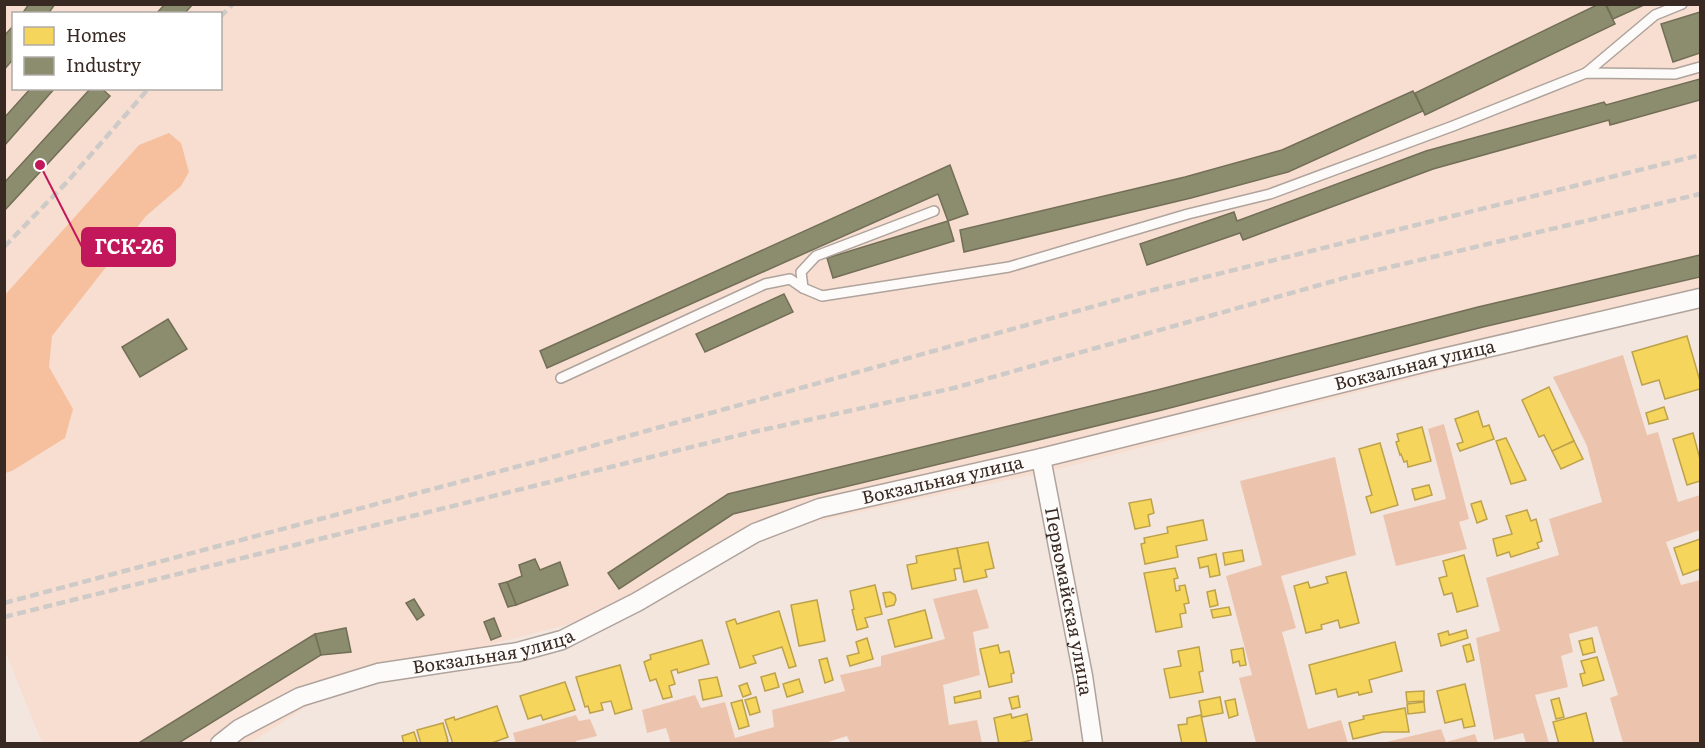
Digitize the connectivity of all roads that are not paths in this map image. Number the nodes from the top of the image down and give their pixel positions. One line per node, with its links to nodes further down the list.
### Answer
1 (1682, 4): 3 (lane)
2 (1701, 67): 3 (lane)
3 (1586, 74): 5 (lane)
4 (934, 211): 5 (lane)
5 (803, 288): 7 (lane)
6 (1701, 298): 8 (street, Вокзальная улица)
7 (561, 378)
8 (1041, 458): 9 (street, Вокзальная улица); 10 (street, Первомайская улица)
9 (220, 744)
10 (1093, 744)

